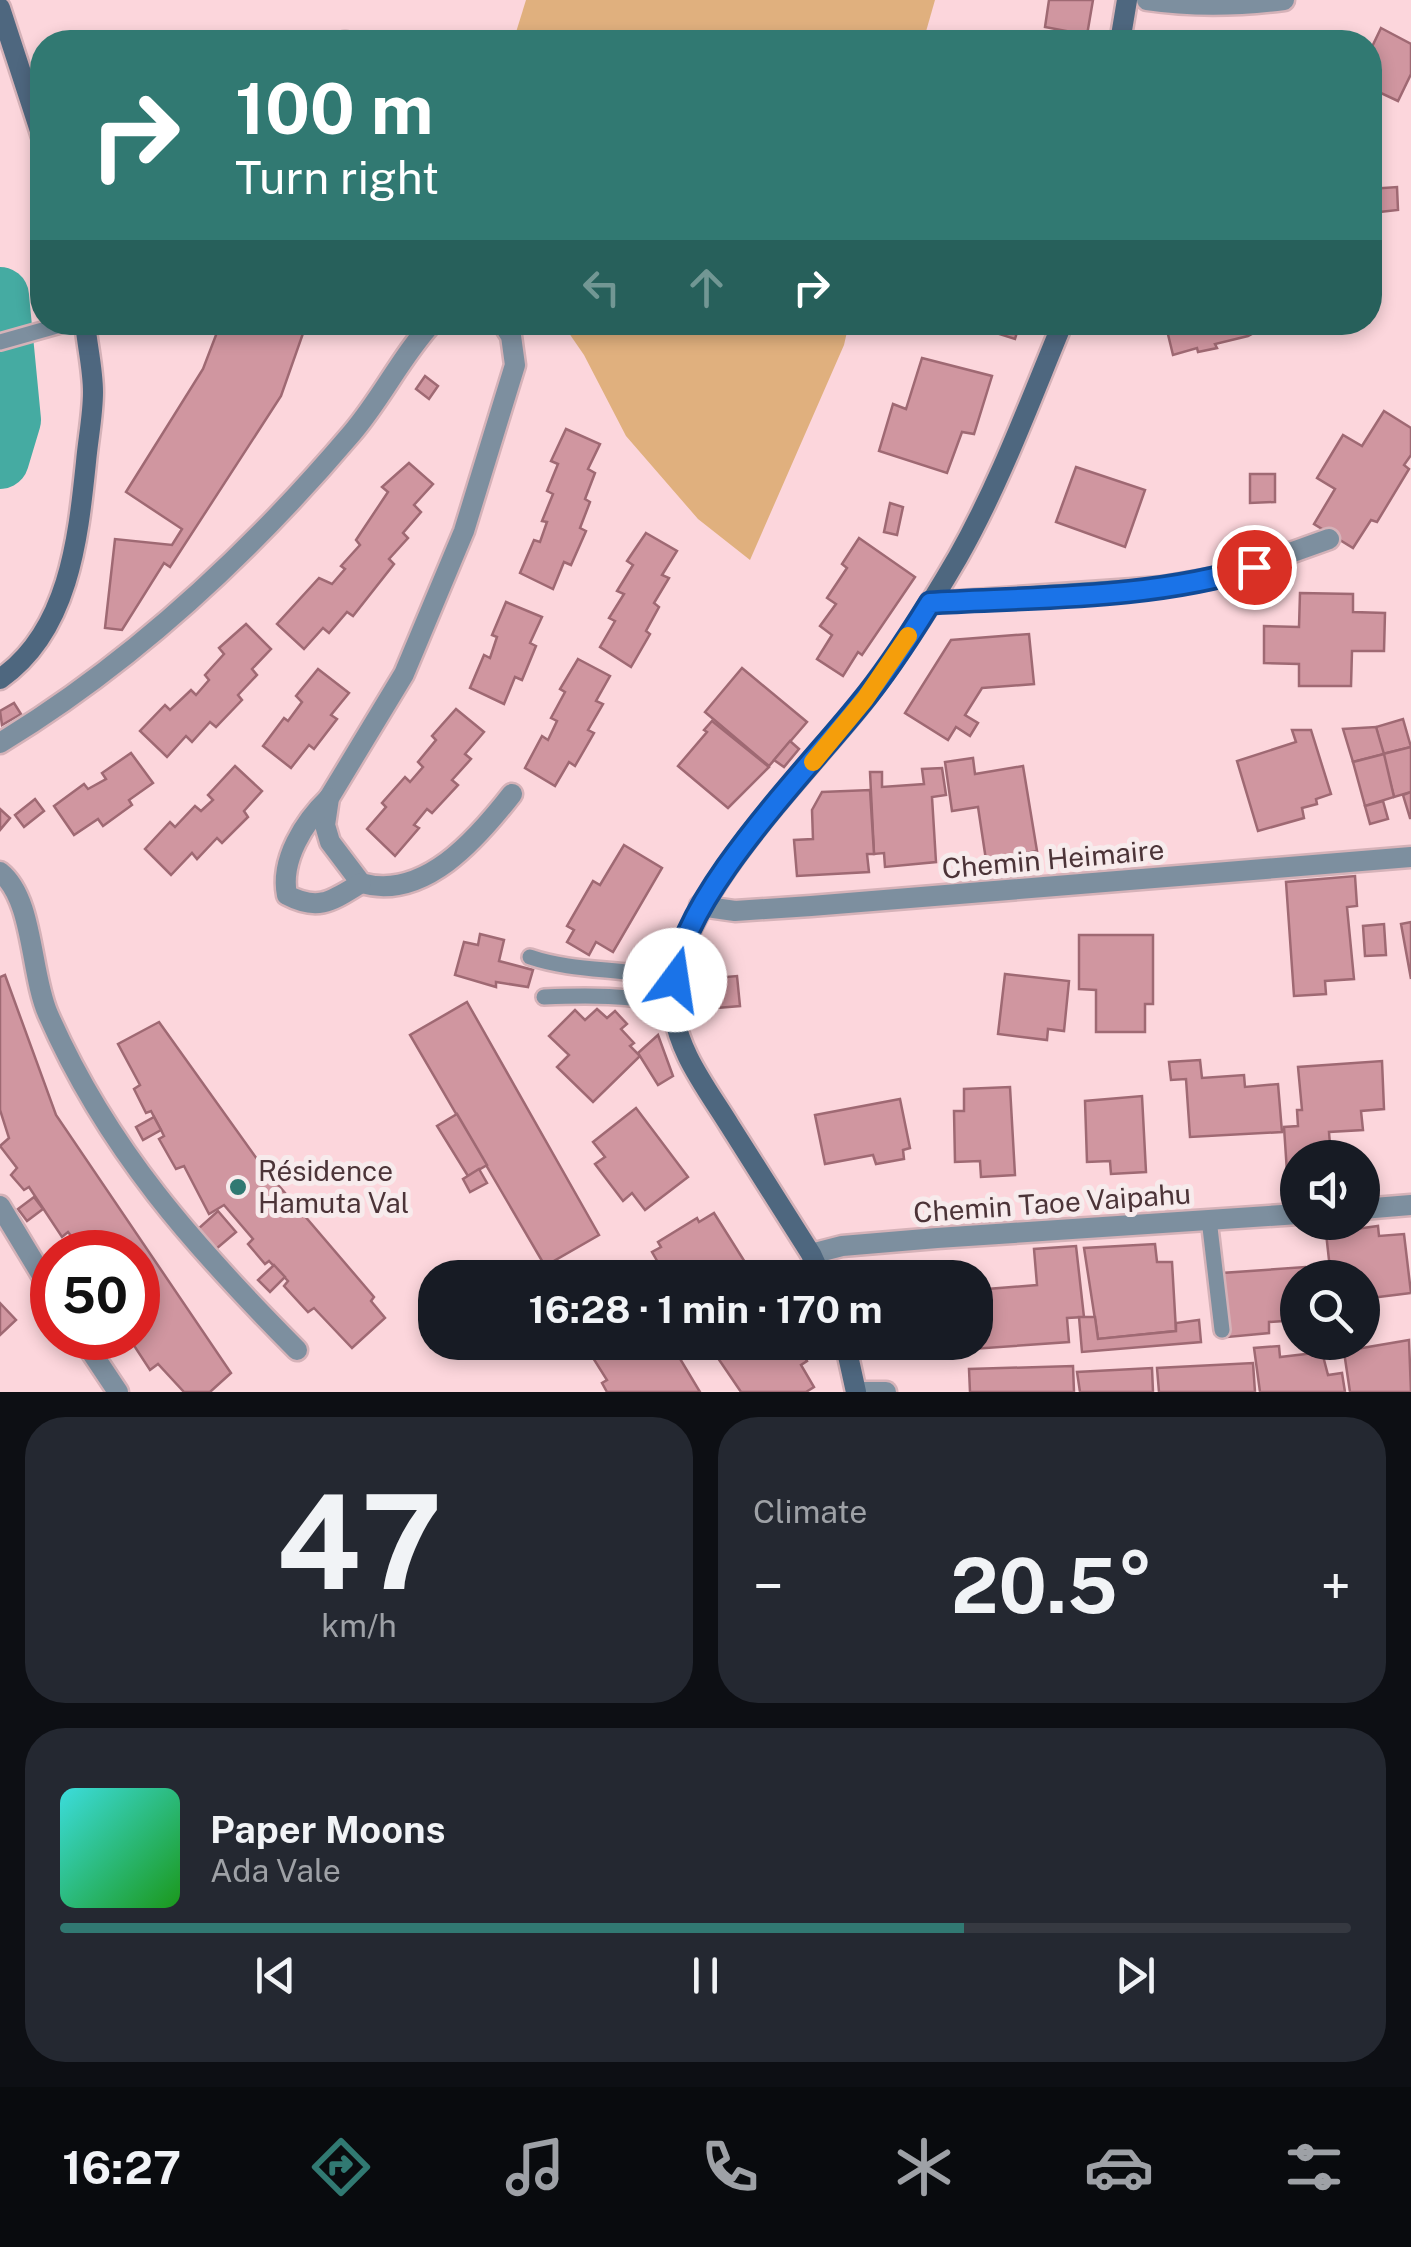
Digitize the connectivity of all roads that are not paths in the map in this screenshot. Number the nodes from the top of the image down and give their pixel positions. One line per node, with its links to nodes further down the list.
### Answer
1 (1128, 0): 6 (main road)
2 (1147, 0): 4 (street)
3 (1284, 0): 4 (street)
4 (1231, 3)
5 (0, 8): 7 (main road)
6 (1122, 30)
7 (30, 87)
8 (30, 334): 13 (lane)
9 (86, 335): 16 (main road)
10 (424, 335): 17 (street)
11 (510, 335): 19 (street)
12 (1057, 335): 15 (main road)
13 (0, 342)
14 (1329, 539): 15 (street)
15 (930, 603): 23 (main road)
16 (0, 679)
17 (0, 743)
18 (512, 794): 22 (street)
19 (329, 798): 22 (street); 22 (street)
20 (1411, 857): 23 (street, Chemin Heimaire)
21 (0, 872): 37 (street)
22 (361, 883)
23 (700, 906): 25 (main road)
24 (530, 957): 25 (lane)
25 (675, 980): 27 (main road)
26 (544, 998): 27 (lane)
27 (673, 1004): 33 (main road)
28 (0, 1206): 34 (street)
29 (1411, 1206): 30 (street)
30 (1380, 1208)
31 (1280, 1215): 32 (street, Chemin Taoe Vaipahu)
32 (1209, 1219): 33 (street, Chemin Taoe Vaipahu); 36 (lane)
33 (811, 1254): 35 (main road)
34 (30, 1256)
35 (814, 1260)
36 (1222, 1330)
37 (297, 1350)
38 (97, 1360): 40 (street)
39 (849, 1360): 41 (main road)
40 (118, 1392)
41 (856, 1392)
42 (864, 1392): 43 (street)
43 (886, 1392)

